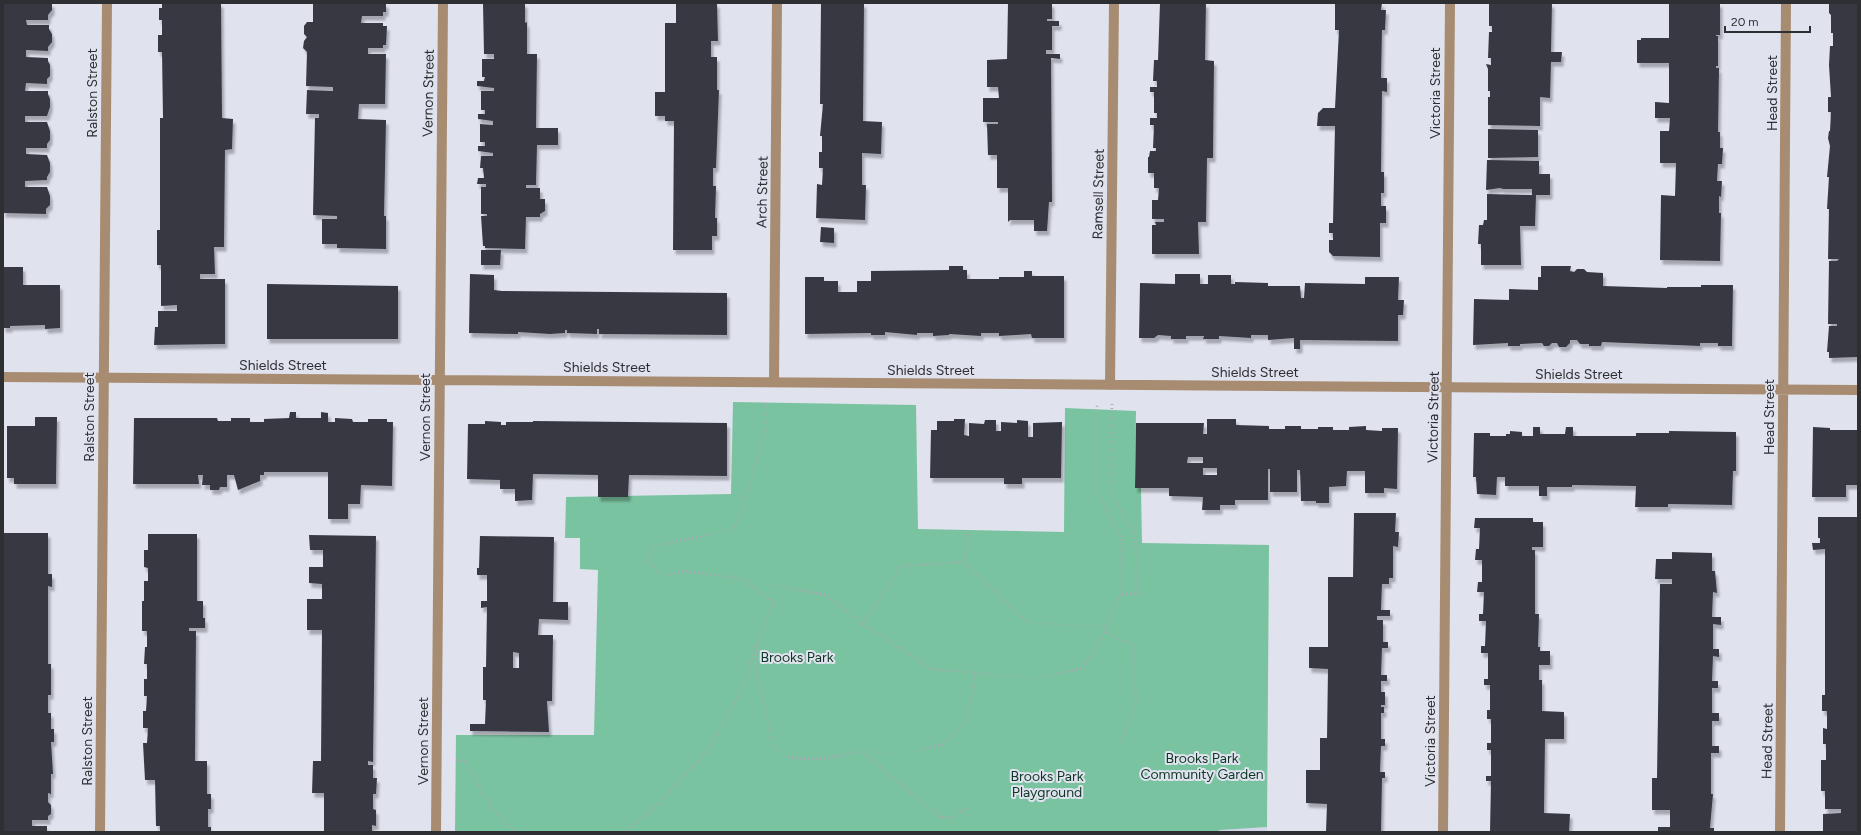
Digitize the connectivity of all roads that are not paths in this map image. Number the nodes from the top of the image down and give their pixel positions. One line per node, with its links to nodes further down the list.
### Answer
1 (107, 3): 8 (street, Ralston Street)
2 (443, 3): 9 (street, Vernon Street)
3 (778, 3): 10 (street, Arch Street)
4 (1114, 3): 11 (street, Ramsell Street)
5 (1450, 3): 12 (street, Victoria Street)
6 (1786, 3): 13 (street, Head Street)
7 (3, 377): 8 (street, Shields Street)
8 (104, 378): 9 (street, Shields Street); 15 (street, Ralston Street)
9 (440, 380): 10 (street, Shields Street); 16 (street, Vernon Street)
10 (774, 382): 11 (street, Shields Street)
11 (1112, 385): 12 (street, Shields Street)
12 (1447, 387): 13 (street, Shields Street); 17 (street, Victoria Street)
13 (1783, 390): 14 (street, Shields Street); 18 (street, Head Street)
14 (1858, 390)
15 (100, 832)
16 (436, 832)
17 (1443, 832)
18 (1780, 832)

